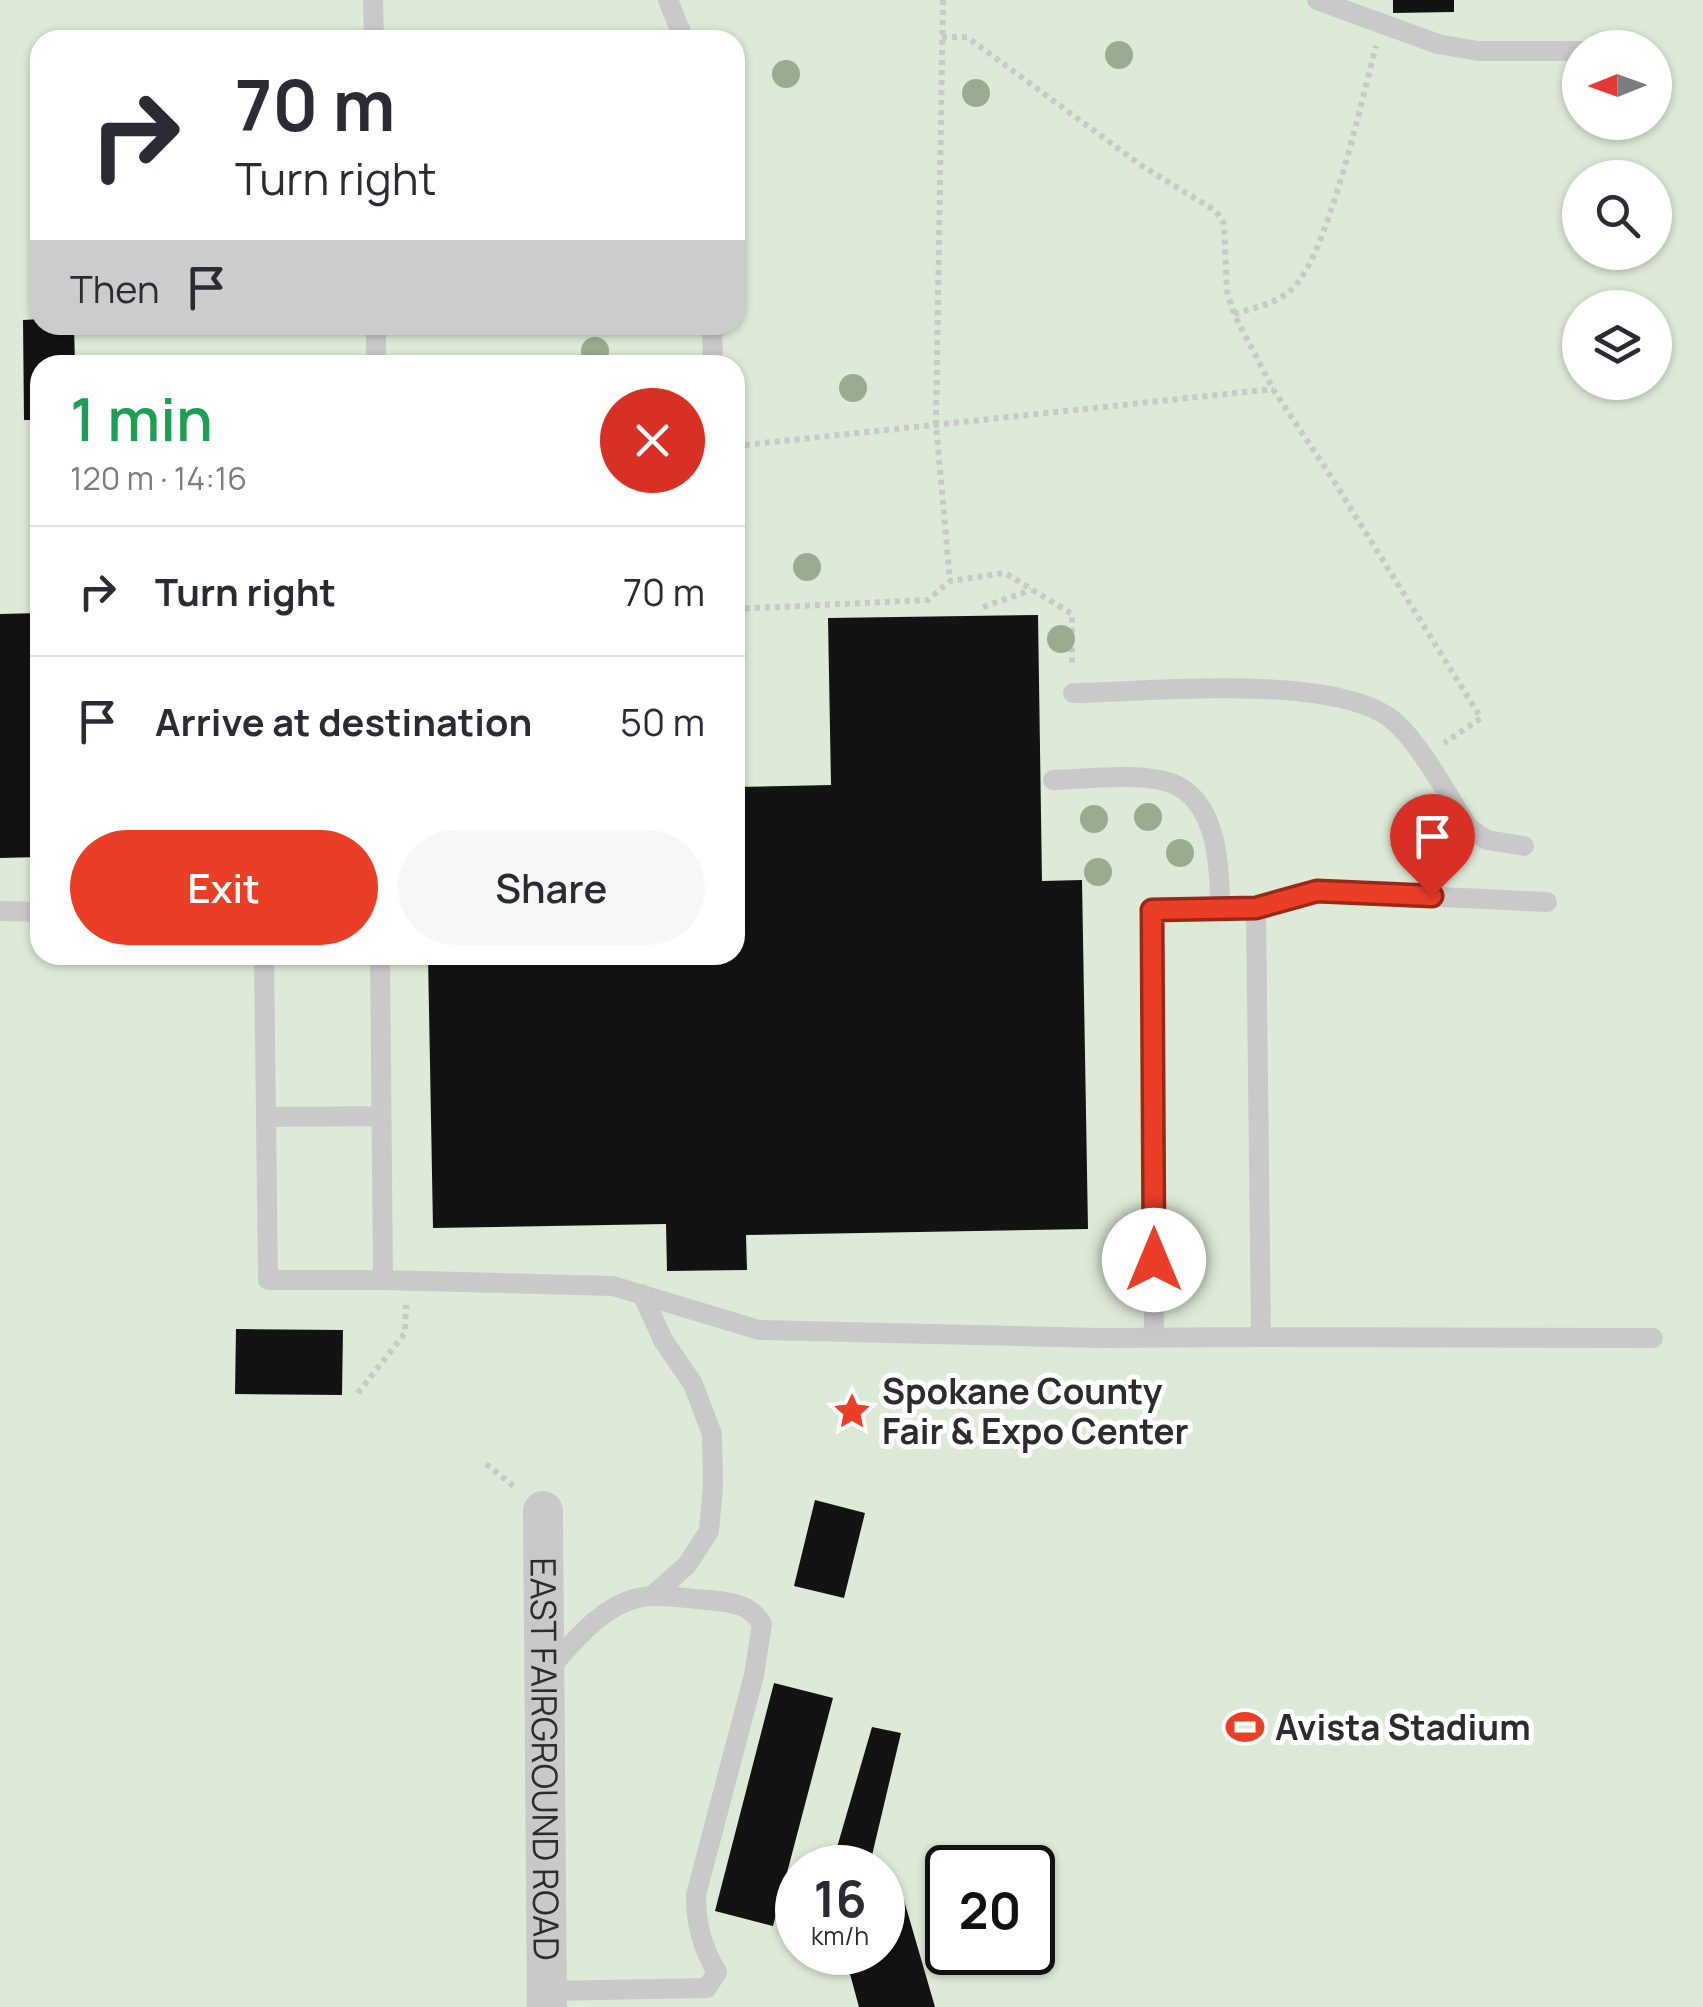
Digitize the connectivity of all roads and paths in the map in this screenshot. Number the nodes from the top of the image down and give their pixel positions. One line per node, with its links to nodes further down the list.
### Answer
1 (373, 0): 6 (lane)
2 (668, 0): 7 (lane)
3 (943, 0): 8 (path)
4 (1317, 0): 5 (lane)
5 (1382, 26): 9 (lane); 10 (path)
6 (374, 30)
7 (680, 30)
8 (942, 37): 10 (path); 12 (path)
9 (1562, 51)
10 (1234, 314): 11 (path)
11 (1273, 389): 12 (path); 19 (path)
12 (936, 424): 13 (path); 14 (path)
13 (745, 445)
14 (950, 581): 15 (path); 17 (path)
15 (1032, 590): 16 (path); 18 (path)
16 (983, 607)
17 (745, 609)
18 (1072, 693): 19 (lane)
19 (1422, 758): 21 (lane)
20 (1052, 780): 23 (lane)
21 (1524, 846)
22 (1547, 902): 24 (lane)
23 (1220, 908): 24 (lane); 35 (lane)
24 (1256, 908): 34 (lane)
25 (0, 912): 26 (lane)
26 (30, 912)
27 (264, 965): 30 (lane)
28 (380, 965): 29 (lane)
29 (381, 1116): 30 (lane); 31 (lane)
30 (266, 1117): 31 (lane)
31 (383, 1280): 32 (lane)
32 (407, 1281): 33 (lane); 37 (path)
33 (642, 1294): 35 (lane); 39 (lane)
34 (1261, 1337): 35 (lane); 36 (lane)
35 (1154, 1338)
36 (1652, 1338)
37 (358, 1392)
38 (543, 1511): 40 (street, EAST FAIRGROUND ROAD)
39 (652, 1596): 40 (lane); 41 (lane)
40 (544, 1674): 41 (street, EAST FAIRGROUND ROAD)
41 (547, 1999)

